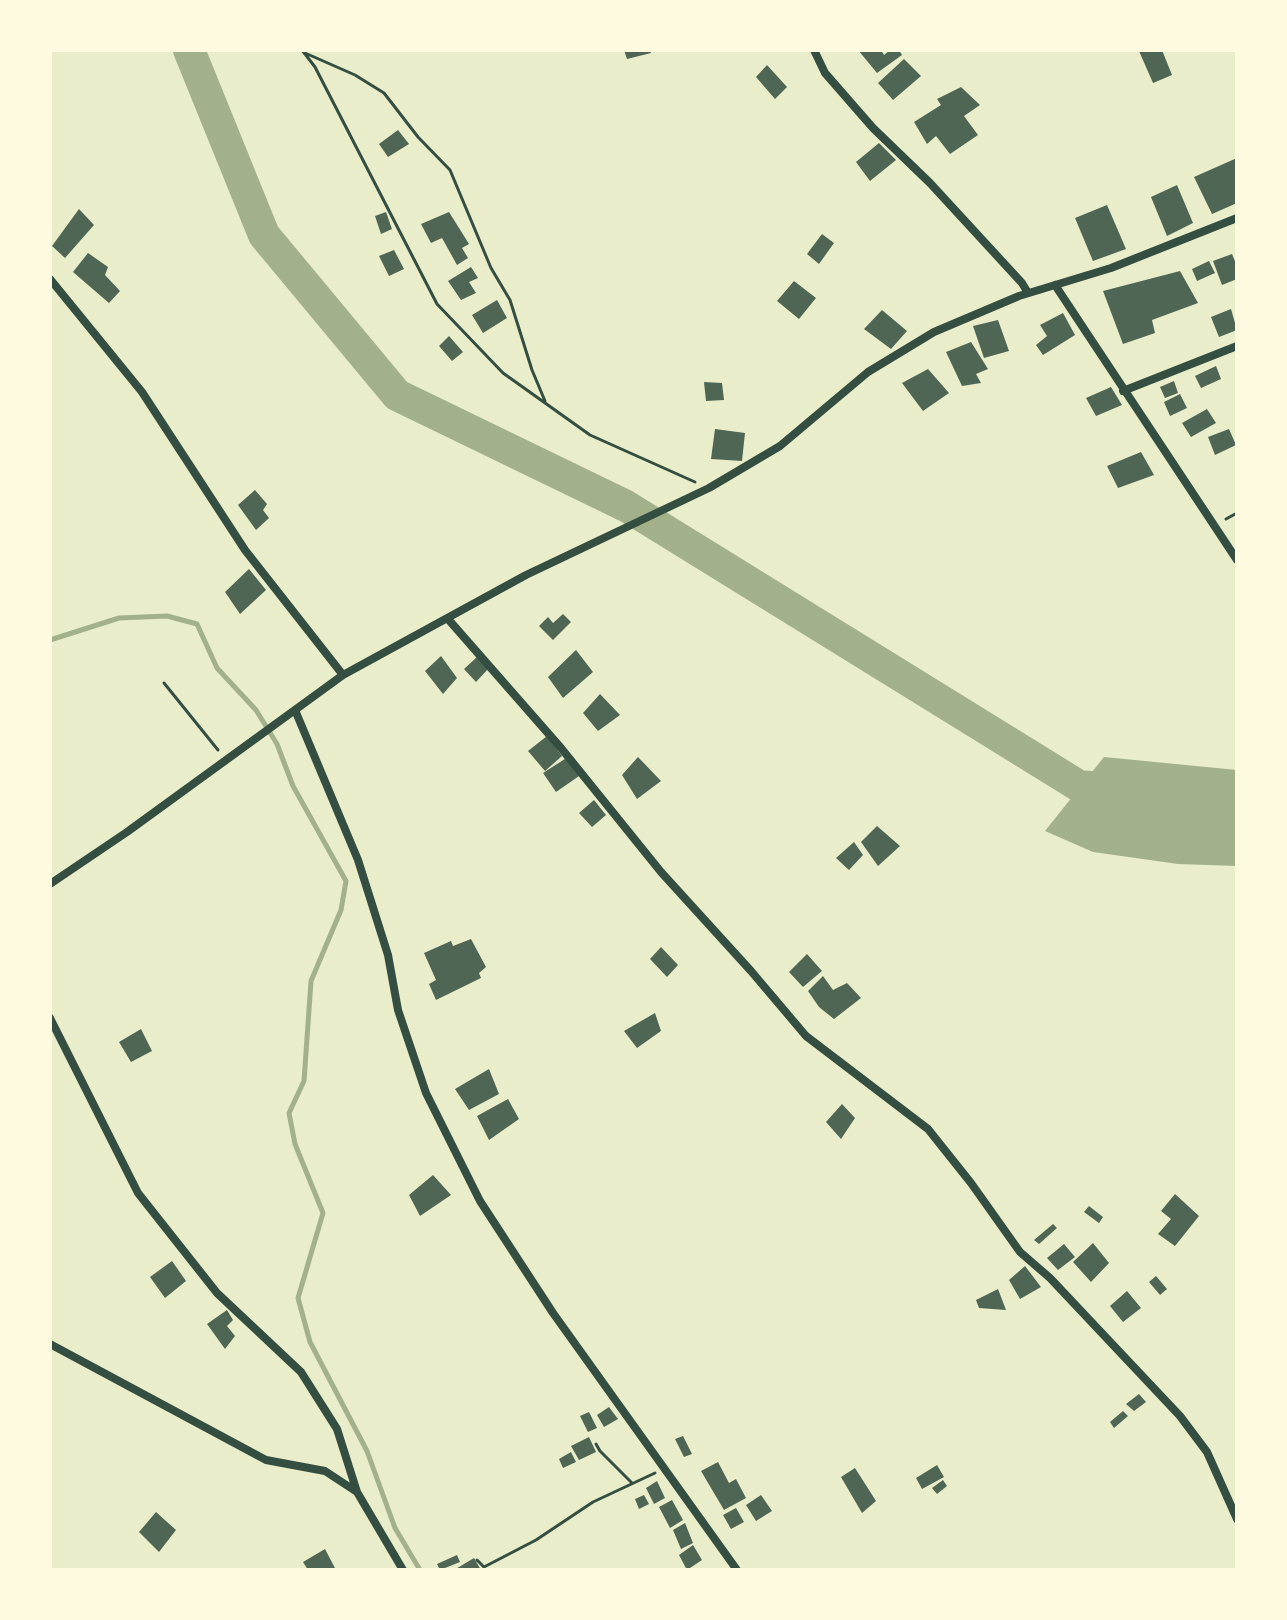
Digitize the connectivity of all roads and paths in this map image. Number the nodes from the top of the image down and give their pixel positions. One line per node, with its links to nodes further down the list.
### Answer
1 (814, 50): 6 (street)
2 (303, 51): 9 (path); 9 (path)
3 (1237, 218): 5 (street)
4 (50, 279): 13 (street)
5 (1055, 285): 6 (street); 8 (street)
6 (1028, 293): 10 (street)
7 (1237, 346): 8 (street)
8 (1123, 391): 11 (street)
9 (547, 404): 10 (path)
10 (709, 488): 12 (street)
11 (1237, 560)
12 (448, 619): 13 (street); 24 (street)
13 (343, 675): 15 (street)
14 (164, 683): 16 (path)
15 (295, 710): 16 (street); 21 (street)
16 (225, 759): 17 (street)
17 (50, 884)
18 (50, 1018): 23 (street)
19 (50, 1344): 23 (street)
20 (596, 1444): 22 (path)
21 (665, 1467): 22 (path); 27 (street)
22 (632, 1483): 25 (path)
23 (357, 1492): 26 (street)
24 (1237, 1519)
25 (477, 1560)
26 (403, 1570)
27 (737, 1570)

